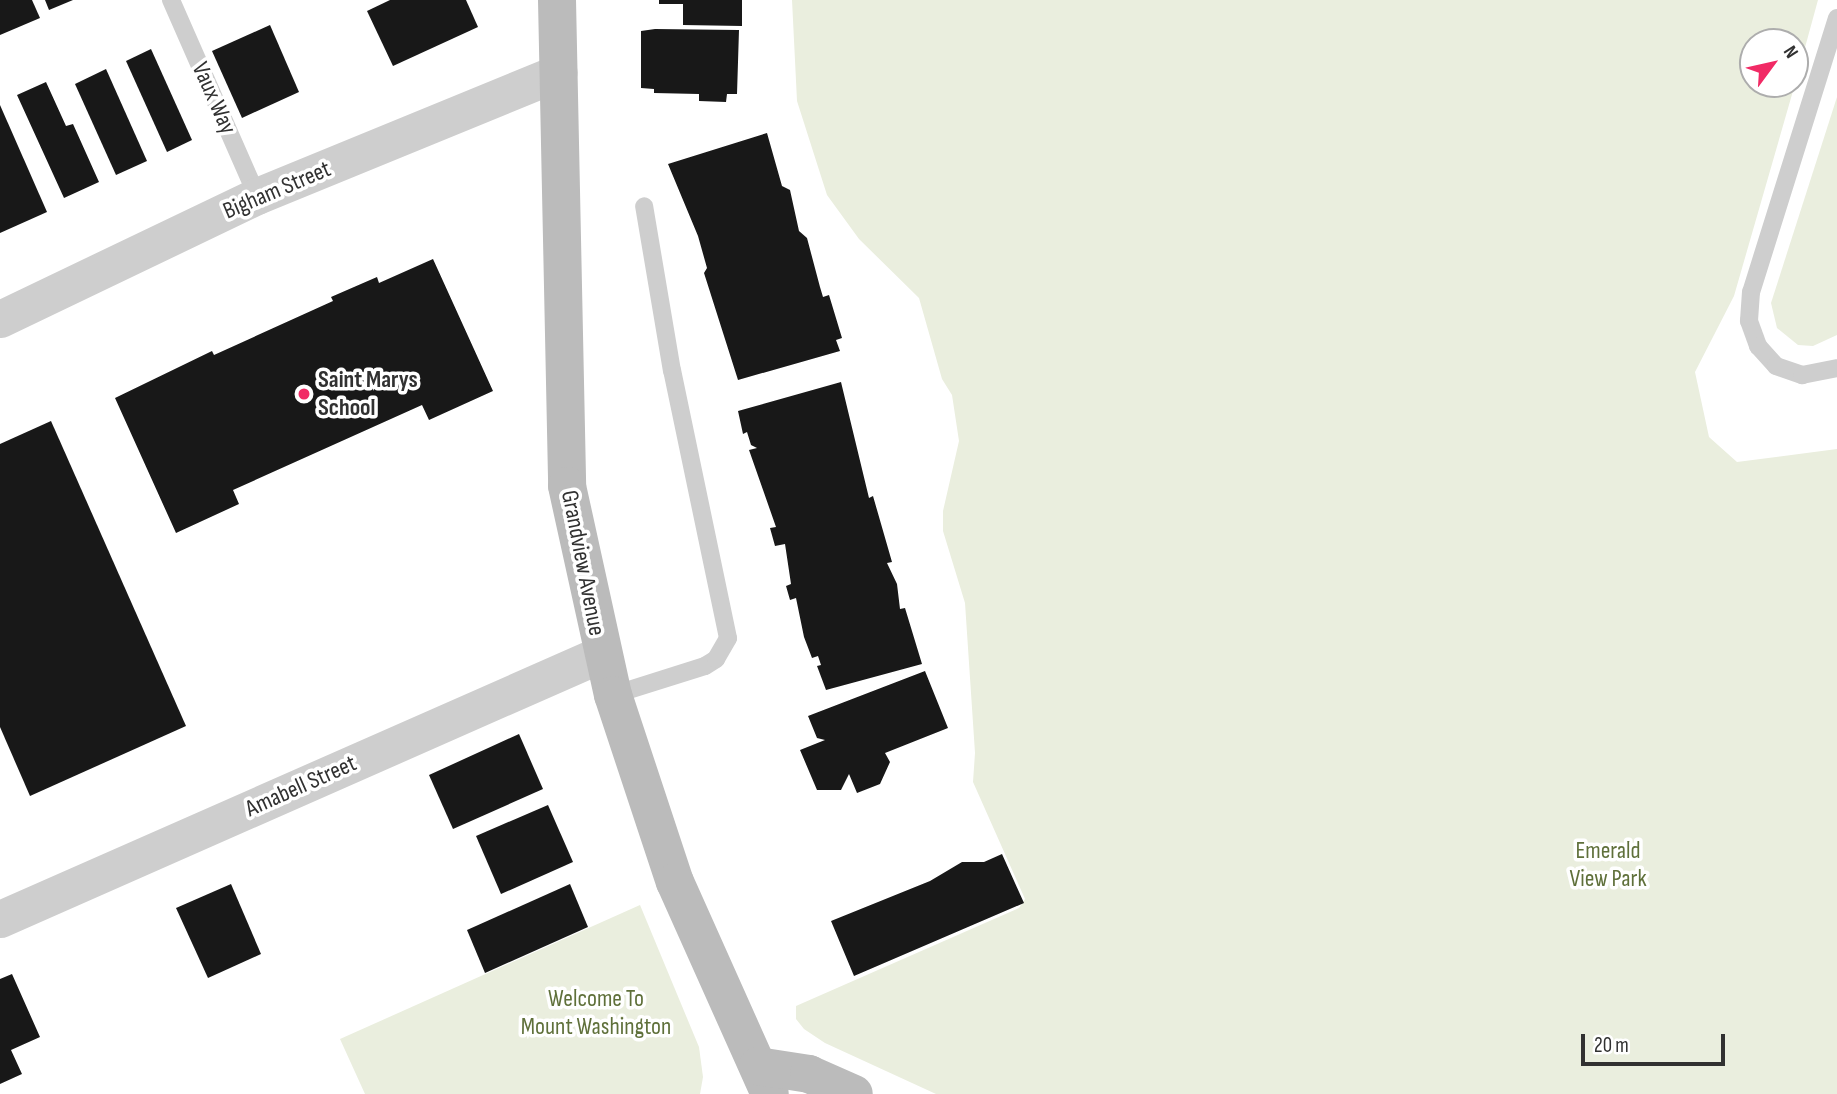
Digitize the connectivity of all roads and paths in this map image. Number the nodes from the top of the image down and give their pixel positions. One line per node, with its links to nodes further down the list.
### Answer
1 (171, 0): 5 (lane, Vaux Way)
2 (557, 0): 4 (street, Grandview Avenue)
3 (1837, 18): 8 (lane)
4 (559, 72): 5 (street, Bigham Street); 9 (street, Grandview Avenue)
5 (257, 196): 7 (street, Bigham Street)
6 (644, 206): 10 (lane)
7 (0, 319)
8 (1837, 368)
9 (601, 654): 10 (street, Grandview Avenue); 11 (street, Amabell Street)
10 (613, 695): 12 (street, Grandview Avenue)
11 (0, 919)
12 (764, 1080): 13 (street)
13 (855, 1094)

